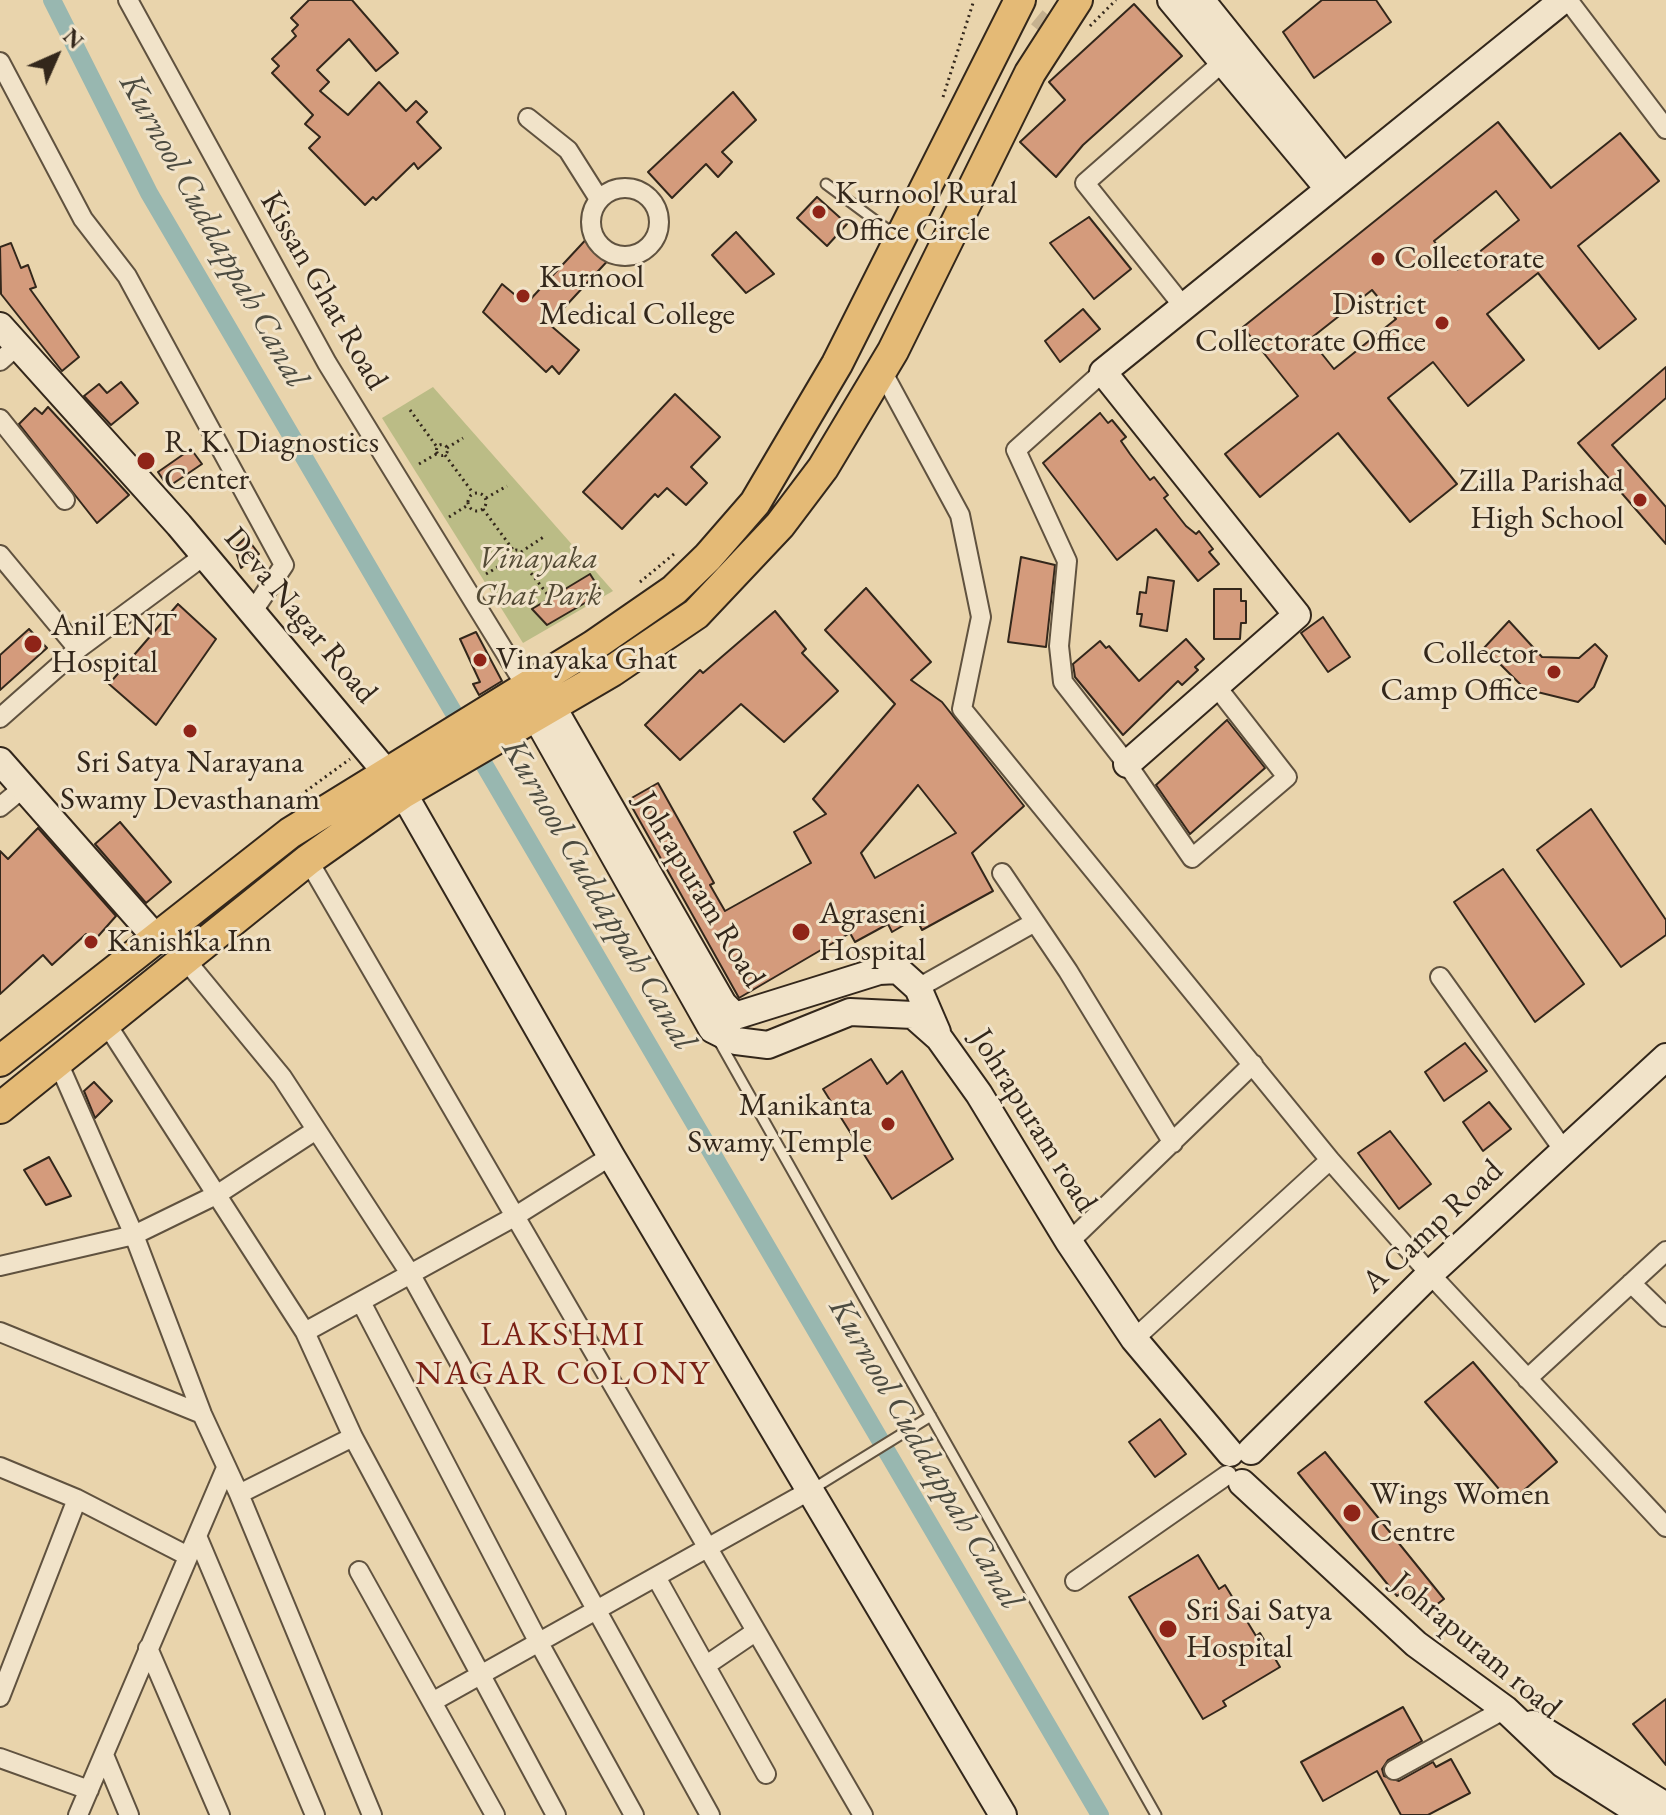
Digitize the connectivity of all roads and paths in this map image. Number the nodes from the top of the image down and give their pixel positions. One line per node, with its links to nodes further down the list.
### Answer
1 (128, 0): 48 (street, Kissan Ghat Road)
2 (1020, 0): 14 (main road)
3 (1077, 0): 17 (main road)
4 (1171, 0): 7 (street)
5 (1201, 0): 7 (street)
6 (1566, 0): 10 (street); 11 (street)
7 (1232, 55): 11 (street); 15 (street)
8 (0, 62): 45 (street)
9 (528, 118): 13 (street)
10 (1666, 129)
11 (1334, 182): 15 (street)
12 (826, 184): 14 (lane)
13 (599, 199)
14 (902, 239): 48 (main road)
15 (1183, 306): 18 (street)
16 (6, 344): 39 (street, Deva Nagar Road)
17 (882, 371): 48 (main road); 68 (street)
18 (1103, 372): 47 (street); 51 (street)
19 (410, 410): 22 (path)
20 (0, 419): 30 (street)
21 (463, 438): 23 (path)
22 (437, 447): 23 (path); 24 (path)
23 (447, 448): 25 (path)
24 (438, 453): 25 (path); 26 (path)
25 (445, 455): 28 (path)
26 (419, 464)
27 (507, 486): 29 (path)
28 (473, 493): 29 (path); 31 (path)
29 (486, 498): 32 (path)
30 (65, 500)
31 (468, 505): 32 (path); 33 (path)
32 (483, 509): 36 (path)
33 (449, 517)
34 (545, 536): 37 (path)
35 (683, 548): 43 (path)
36 (514, 551): 37 (path); 40 (path)
37 (521, 552): 41 (path)
38 (0, 555): 46 (street)
39 (205, 555): 45 (street, Deva Nagar Road); 46 (street)
40 (513, 558): 41 (path); 42 (path)
41 (520, 559): 44 (path)
42 (486, 574)
43 (636, 585)
44 (548, 595)
45 (253, 611): 52 (street, Deva Nagar Road)
46 (78, 649): 49 (street)
47 (1216, 686): 51 (street); 51 (street)
48 (530, 707): 52 (main road); 61 (street, Johrapuram Road); 63 (street, Johrapuram road)
49 (0, 718)
50 (0, 761): 53 (street)
51 (1127, 764)
52 (394, 782): 55 (main road); 58 (main road); 73 (street, Deva Nagar Road)
53 (23, 788): 54 (street); 58 (street)
54 (0, 807)
55 (308, 860): 59 (main road); 76 (street)
56 (1002, 873): 57 (street)
57 (1035, 922): 61 (street); 71 (street)
58 (157, 939): 67 (main road)
59 (184, 958): 62 (main road); 70 (street)
60 (1440, 977): 72 (street)
61 (918, 988): 64 (street, Johrapuram Road)
62 (104, 1020): 66 (main road); 75 (street)
63 (712, 1029): 64 (street, Johrapuram road); 91 (lane)
64 (939, 1038): 78 (street, Johrapuram road)
65 (1666, 1057): 72 (street, A Camp Road)
66 (57, 1060): 69 (main road); 77 (street)
67 (0, 1061)
68 (1253, 1064): 71 (street); 74 (street)
69 (0, 1108)
70 (316, 1130): 75 (street); 82 (street)
71 (1173, 1143): 78 (street)
72 (1565, 1152): 81 (street, A Camp Road)
73 (611, 1156): 76 (street); 96 (street, Deva Nagar Road)
74 (1330, 1160): 81 (street); 88 (street)
75 (218, 1194): 77 (street); 87 (street)
76 (514, 1217): 82 (street); 101 (street)
77 (134, 1235): 80 (street); 90 (street)
78 (1069, 1242): 88 (street, Johrapuram road)
79 (1666, 1251): 83 (street)
80 (0, 1266)
81 (1430, 1274): 89 (street); 93 (street, A Camp Road)
82 (411, 1275): 84 (street); 106 (street)
83 (1631, 1283): 85 (street); 89 (street)
84 (361, 1302): 87 (street); 108 (street)
85 (1666, 1317)
86 (0, 1332): 90 (street)
87 (305, 1332): 92 (street)
88 (1134, 1339): 93 (street, Johrapuram road)
89 (1527, 1379): 99 (street)
90 (202, 1414): 95 (street)
91 (931, 1416): 96 (lane); 132 (lane)
92 (353, 1437): 97 (street); 111 (street)
93 (1238, 1466): 105 (street); 114 (street, Johrapuram road)
94 (0, 1467): 98 (street)
95 (226, 1468): 97 (street); 100 (street)
96 (809, 1491): 101 (street); 131 (street, Deva Nagar Road)
97 (239, 1494): 125 (street)
98 (77, 1499): 102 (street); 112 (street)
99 (1666, 1527)
100 (197, 1536): 102 (street); 124 (street)
101 (709, 1548): 104 (street); 107 (street)
102 (188, 1556): 109 (street)
103 (359, 1571): 113 (street)
104 (656, 1577): 106 (street); 110 (street)
105 (1075, 1581)
106 (597, 1610): 108 (street); 129 (street)
107 (755, 1632): 110 (street); 130 (street)
108 (539, 1643): 111 (street); 128 (street)
109 (148, 1648): 115 (street); 123 (street)
110 (708, 1664): 118 (street)
111 (481, 1676): 113 (street); 127 (street)
112 (0, 1697)
113 (432, 1702): 126 (street)
114 (1505, 1709): 117 (street); 120 (street, Johrapuram Road); 133 (street, Johrapuram road)
115 (104, 1755): 119 (street); 122 (street)
116 (0, 1758): 119 (street)
117 (1394, 1770)
118 (766, 1774)
119 (89, 1790): 121 (street)
120 (1666, 1806)
121 (78, 1815)
122 (129, 1815)
123 (220, 1815)
124 (315, 1815)
125 (372, 1815)
126 (495, 1815)
127 (556, 1815)
128 (634, 1815)
129 (710, 1815)
130 (863, 1815)
131 (1003, 1815)
132 (1156, 1815)
133 (1643, 1815)

